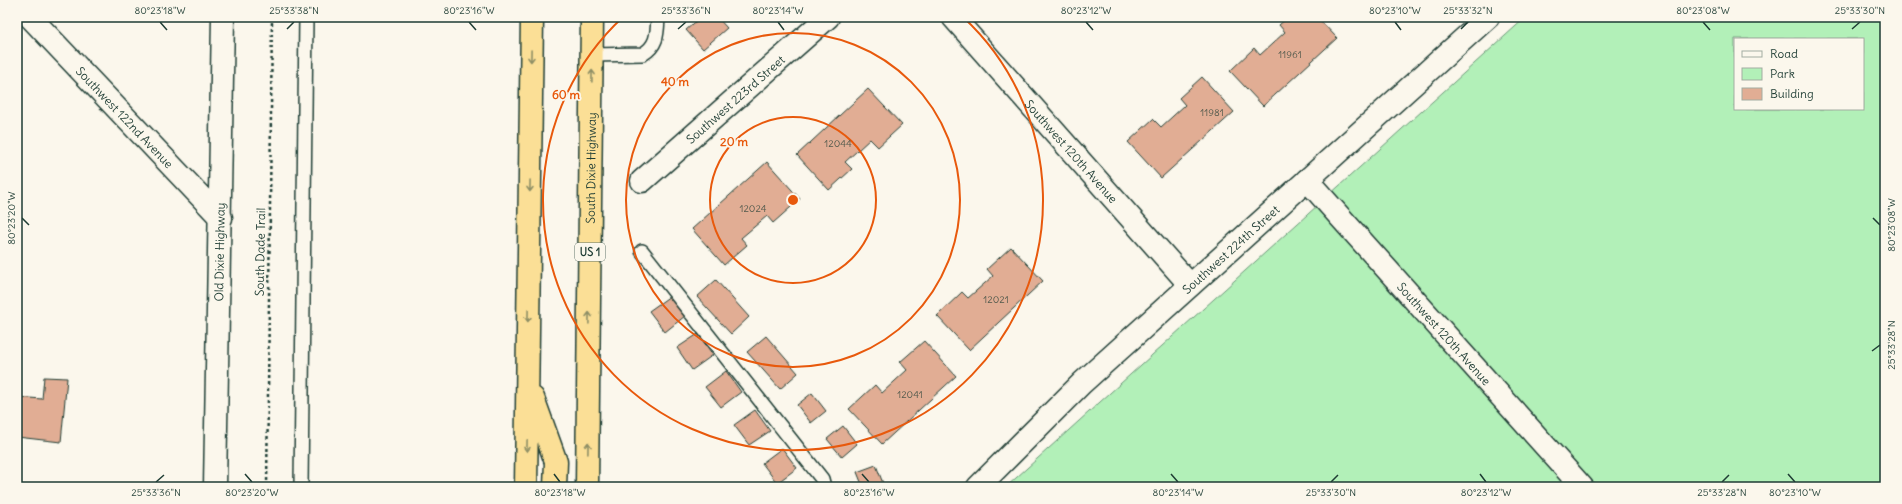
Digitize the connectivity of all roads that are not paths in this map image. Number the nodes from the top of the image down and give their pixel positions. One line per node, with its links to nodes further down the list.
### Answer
1 (30, 17): 13 (street, Southwest 122nd Avenue)
2 (223, 17): 13 (street, Old Dixie Highway)
3 (306, 17): 18 (lane)
4 (532, 17): 16 (highway, one-way to 16)
5 (592, 17): 10 (highway, South Dixie Highway / US 1)
6 (658, 17): 10 (lane)
7 (828, 17): 12 (street, Southwest 223rd Street)
8 (953, 17): 15 (street, Southwest 120th Avenue)
9 (1488, 17): 11 (street, Southwest 224th Street)
10 (592, 55): 21 (highway, South Dixie Highway / US 1, one-way to 10)
11 (1307, 180): 15 (street, Southwest 224th Street); 24 (street, Southwest 120th Avenue)
12 (642, 181)
13 (221, 218): 17 (street, Old Dixie Highway)
14 (642, 251): 22 (lane)
15 (1190, 285): 23 (street, Southwest 224th Street)
16 (528, 384): 19 (highway, one-way to 19); 20 (highway)
17 (215, 487)
18 (301, 487)
19 (526, 487)
20 (555, 487)
21 (587, 487)
22 (824, 487)
23 (978, 487)
24 (1582, 487)

